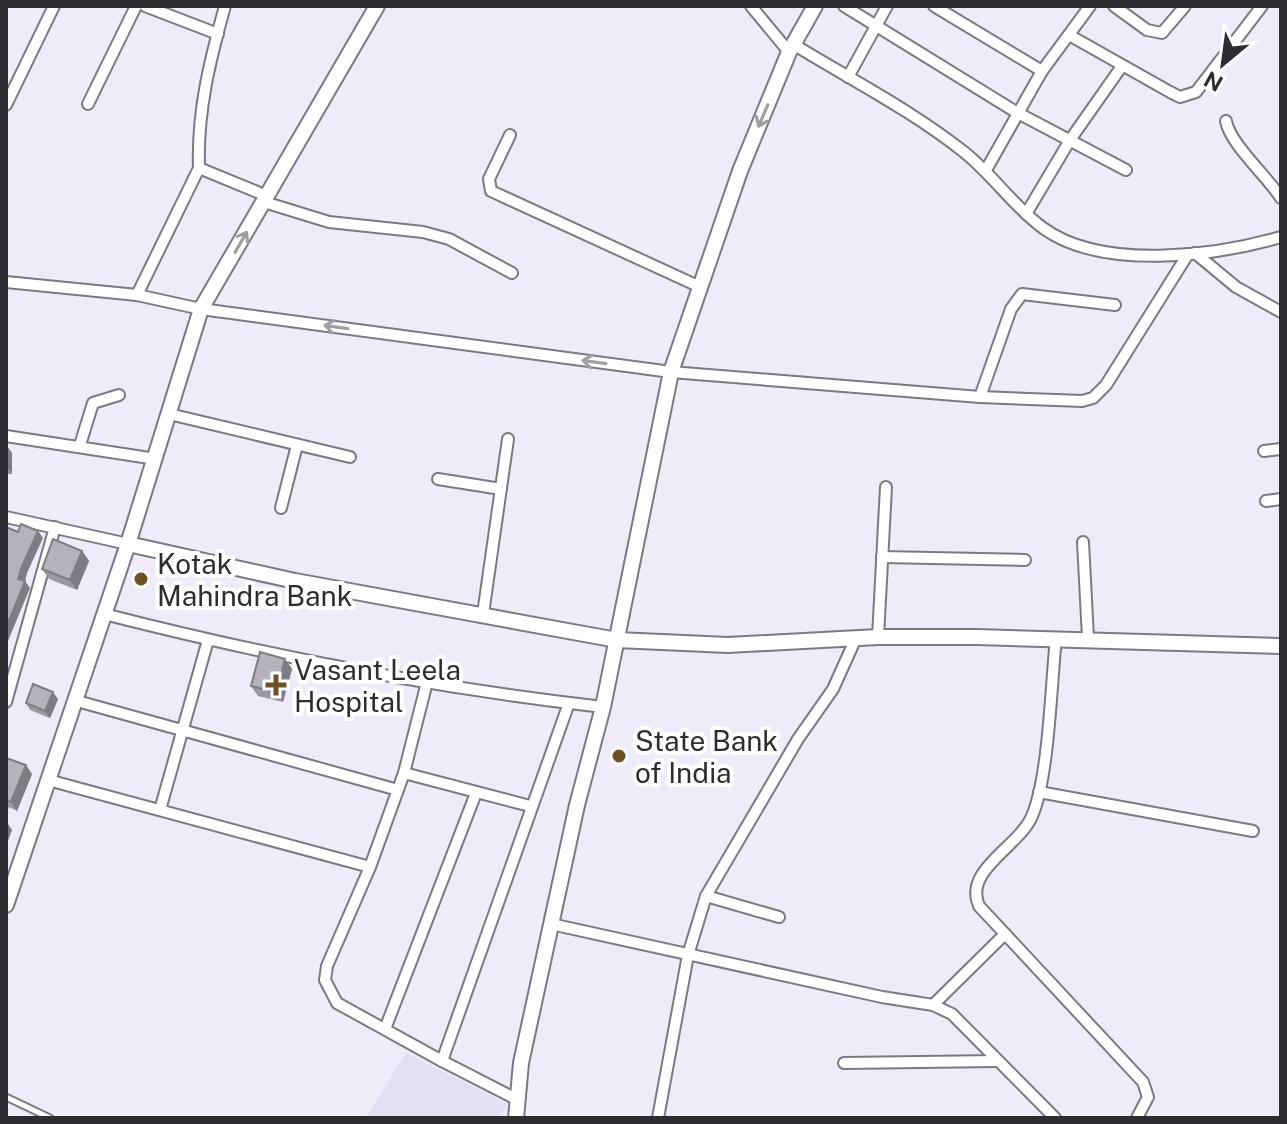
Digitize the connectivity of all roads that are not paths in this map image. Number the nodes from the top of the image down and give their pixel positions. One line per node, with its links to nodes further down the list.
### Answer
1 (54, 6): 23 (street)
2 (136, 6): 22 (street)
3 (145, 6): 16 (street)
4 (225, 6): 16 (street)
5 (377, 6): 32 (street)
6 (751, 6): 18 (street)
7 (815, 6): 18 (street)
8 (844, 6): 15 (street)
9 (887, 6): 15 (street)
10 (934, 6): 20 (street)
11 (1090, 6): 17 (street)
12 (1114, 6): 13 (street)
13 (1185, 6)
14 (1262, 6): 19 (street)
15 (876, 26): 21 (street); 24 (street)
16 (218, 34): 28 (street)
17 (1069, 35): 19 (street); 20 (street)
18 (791, 48): 21 (street); 38 (street, one-way to 38)
19 (1122, 66): 27 (street)
20 (1042, 71): 24 (street)
21 (848, 77): 29 (street)
22 (88, 104)
23 (6, 105)
24 (1016, 112): 27 (street); 29 (street)
25 (1226, 121): 31 (street)
26 (510, 135): 38 (street)
27 (1070, 140): 30 (street); 33 (street)
28 (199, 168): 32 (street); 39 (street)
29 (986, 170): 33 (street)
30 (1126, 170)
31 (1281, 198)
32 (265, 199): 36 (street); 41 (street, one-way to 32)
33 (1026, 214): 35 (street)
34 (1281, 237): 35 (street)
35 (1192, 253): 42 (street); 45 (street)
36 (512, 273)
37 (6, 282): 39 (street)
38 (698, 286): 43 (street)
39 (137, 295): 41 (street)
40 (1115, 305): 45 (street)
41 (201, 309): 43 (street, one-way to 41); 46 (street)
42 (1281, 312)
43 (671, 372): 45 (street); 74 (street)
44 (119, 395): 49 (street)
45 (980, 397)
46 (169, 414): 50 (street); 54 (street)
47 (6, 436): 49 (street)
48 (508, 439): 57 (street)
49 (80, 445): 54 (street)
50 (297, 445): 53 (street); 60 (street)
51 (1281, 449): 52 (street)
52 (1264, 451)
53 (350, 457)
54 (156, 459): 64 (street)
55 (438, 479): 57 (street)
56 (886, 487): 65 (street)
57 (501, 489): 68 (street)
58 (1281, 499): 59 (street)
59 (1266, 501)
60 (281, 508)
61 (6, 517): 62 (street)
62 (55, 527): 64 (street); 78 (street)
63 (1083, 542): 72 (street)
64 (128, 544): 67 (street); 68 (street)
65 (882, 557): 66 (street); 69 (street)
66 (1025, 560)
67 (104, 614): 73 (street); 77 (street)
68 (483, 614): 74 (street)
69 (878, 637): 70 (street); 71 (street)
70 (856, 638): 74 (street); 91 (street)
71 (1056, 638): 72 (street); 85 (street)
72 (1088, 638): 75 (street)
73 (208, 640): 76 (street); 81 (street)
74 (617, 640): 80 (street)
75 (1281, 646)
76 (427, 682): 79 (street); 82 (street)
77 (77, 701): 81 (street); 83 (street)
78 (6, 702)
79 (569, 703): 80 (street); 87 (street)
80 (603, 707): 94 (street)
81 (182, 730): 84 (street); 88 (street)
82 (404, 773): 84 (street); 86 (street)
83 (48, 780): 88 (street); 92 (street)
84 (398, 790): 90 (street)
85 (1039, 792): 89 (street); 95 (street)
86 (476, 793): 87 (street); 98 (street)
87 (530, 806): 99 (street)
88 (160, 810): 90 (street)
89 (1253, 831)
90 (370, 867): 98 (street)
91 (706, 896): 93 (street); 96 (street)
92 (7, 897)
93 (779, 917)
94 (551, 924): 96 (street); 103 (street)
95 (1005, 934): 97 (street); 108 (street)
96 (688, 955): 97 (street); 106 (street)
97 (933, 1005): 100 (street)
98 (385, 1029): 99 (street)
99 (442, 1061): 103 (street)
100 (997, 1061): 101 (street); 107 (street)
101 (844, 1063)
102 (6, 1097): 104 (lane)
103 (516, 1099): 105 (street)
104 (50, 1118)
105 (516, 1118)
106 (658, 1118)
107 (1055, 1118)
108 (1137, 1118)

